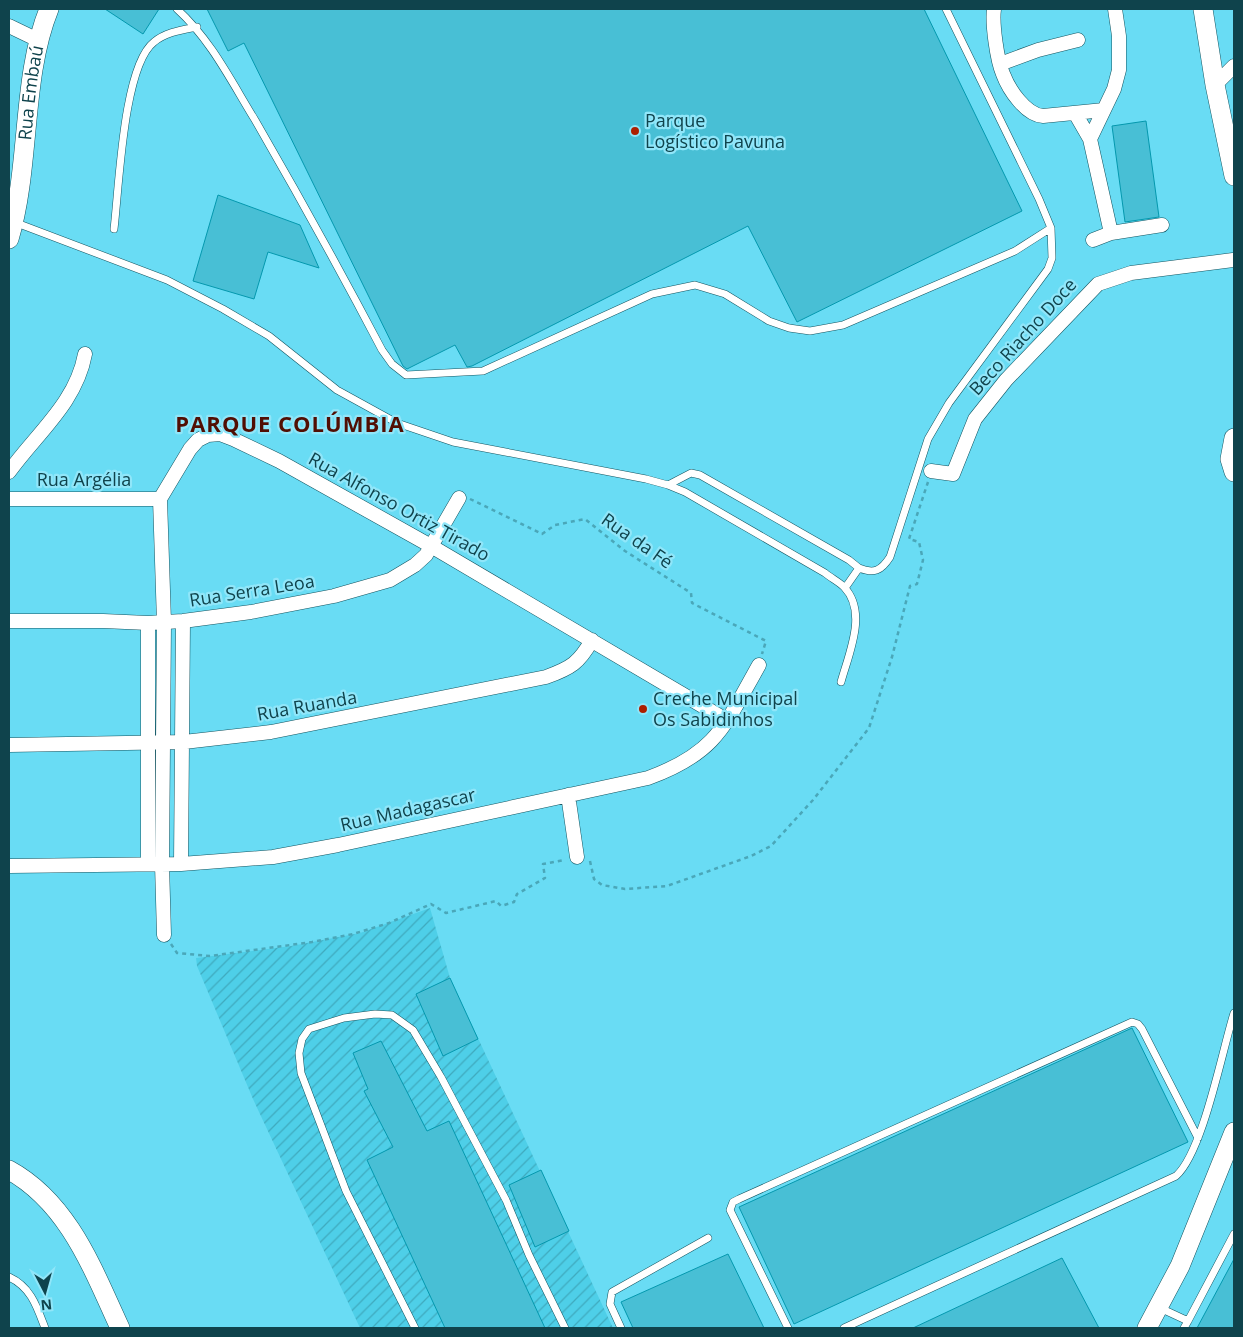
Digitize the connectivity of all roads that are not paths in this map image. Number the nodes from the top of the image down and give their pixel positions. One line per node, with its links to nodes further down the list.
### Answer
1 (49, 9): 9 (street, Rua Embaú)
2 (177, 9): 8 (lane)
3 (946, 9): 19 (lane)
4 (1115, 9): 14 (street)
5 (1203, 9): 13 (street)
6 (993, 10): 11 (street)
7 (9, 26): 9 (street)
8 (197, 27): 19 (lane); 20 (lane)
9 (38, 40): 21 (street, Rua Embaú)
10 (1078, 40): 11 (street)
11 (1000, 64): 15 (street)
12 (1234, 66): 13 (street)
13 (1215, 85): 17 (street)
14 (1104, 110): 15 (street); 16 (street)
15 (1076, 113): 16 (street)
16 (1090, 139): 22 (street)
17 (1234, 176)
18 (1162, 225): 22 (street)
19 (1051, 228): 35 (lane)
20 (114, 229)
21 (11, 230): 30 (lane)
22 (1111, 233): 23 (street)
23 (1093, 240)
24 (1233, 260): 27 (street, Beco Riacho Doce)
25 (85, 354): 28 (street)
26 (1234, 438): 29 (street)
27 (931, 471)
28 (9, 472)
29 (1234, 472)
30 (668, 484): 35 (lane); 36 (lane)
31 (459, 498): 34 (street, Rua Serra Leoa)
32 (160, 499): 33 (street, Rua Argélia); 34 (street, Rua Alfonso Ortiz Tirado); 39 (street)
33 (9, 500)
34 (431, 546): 38 (street, Rua Serra Leoa); 41 (street, Rua Alfonso Ortiz Tirado)
35 (859, 568): 36 (lane)
36 (844, 588): 43 (lane)
37 (9, 621): 40 (street, Rua Serra Leoa)
38 (184, 621): 39 (street, Rua Serra Leoa); 47 (street)
39 (164, 622): 40 (street, Rua Serra Leoa); 46 (street)
40 (148, 623): 45 (street)
41 (592, 640): 44 (street, Rua Alfonso Ortiz Tirado); 47 (street, Rua Ruanda)
42 (759, 665): 44 (street, Rua Madagascar)
43 (841, 682)
44 (728, 721): 49 (street, Rua Madagascar)
45 (148, 742): 46 (street, Rua Ruanda); 48 (street, Rua Ruanda); 51 (street)
46 (164, 742): 47 (street, Rua Ruanda); 51 (street)
47 (184, 742): 52 (street)
48 (9, 745)
49 (572, 795): 50 (street); 52 (street, Rua Madagascar)
50 (577, 857)
51 (155, 864): 52 (street, Rua Madagascar); 53 (street, Rua Madagascar); 54 (street)
52 (181, 864)
53 (9, 866)
54 (164, 935)
55 (1234, 1012): 57 (lane)
56 (1234, 1134): 62 (street)
57 (1198, 1138): 69 (lane); 70 (lane)
58 (9, 1170): 65 (street)
59 (1234, 1234): 63 (lane)
60 (708, 1238): 68 (lane)
61 (9, 1277): 64 (lane)
62 (1160, 1307): 63 (lane); 71 (street)
63 (1188, 1321): 72 (lane)
64 (45, 1328)
65 (120, 1328)
66 (415, 1328): 67 (lane)
67 (565, 1328)
68 (621, 1328)
69 (788, 1328)
70 (844, 1328)
71 (1147, 1328)
72 (1184, 1328)

